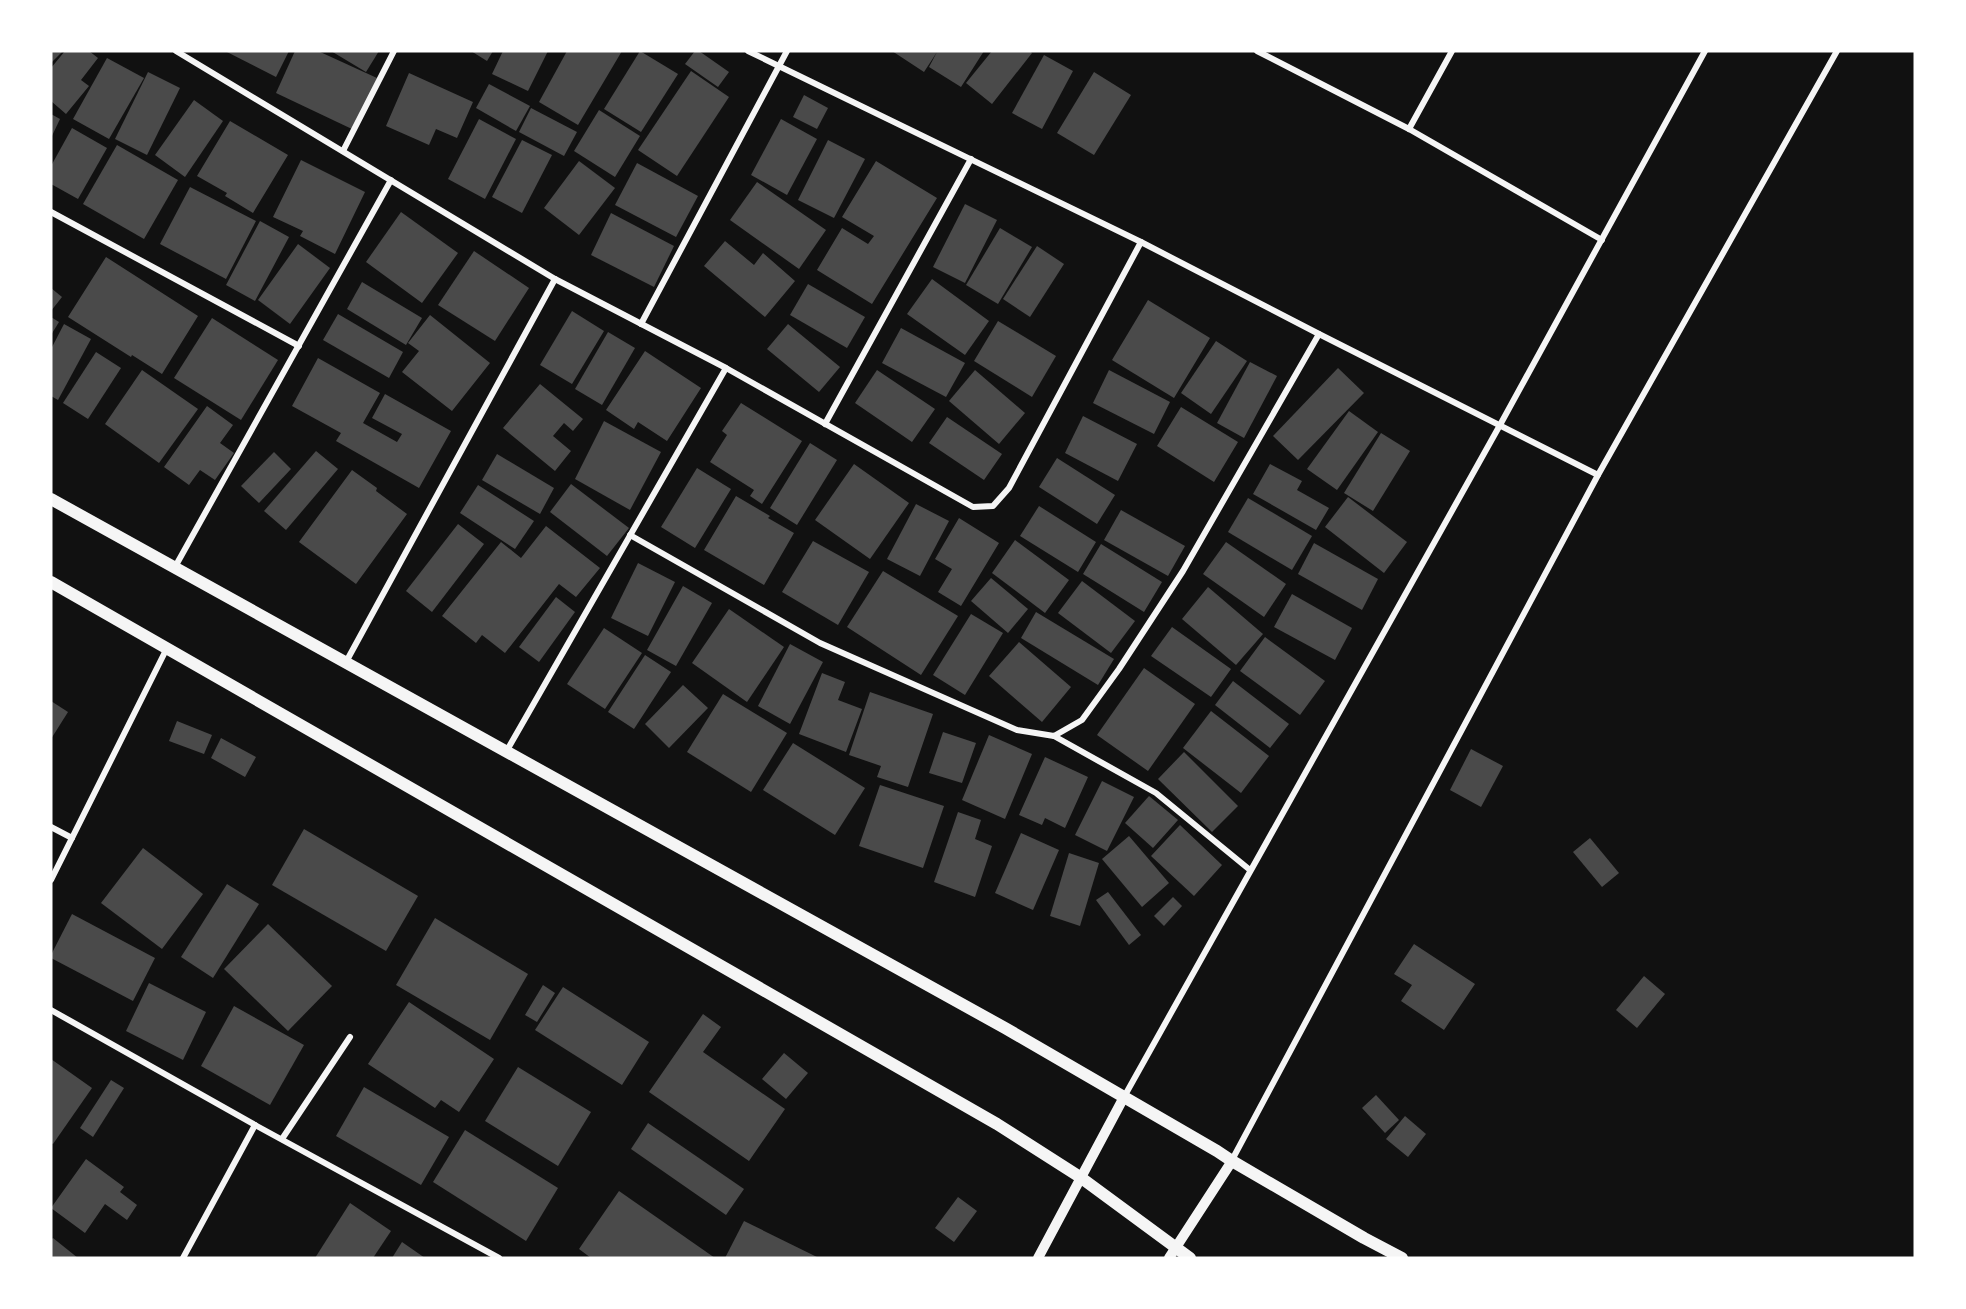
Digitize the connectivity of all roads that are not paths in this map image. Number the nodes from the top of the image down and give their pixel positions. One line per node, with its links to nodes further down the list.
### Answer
1 (176, 51): 9 (street)
2 (394, 51): 12 (street)
3 (748, 51): 10 (street)
4 (787, 51): 10 (street)
5 (1257, 51): 11 (street)
6 (1452, 51): 11 (street)
7 (1705, 51): 16 (street)
8 (1837, 51): 25 (street)
9 (187, 53): 12 (street)
10 (779, 67): 13 (street); 19 (street)
11 (1409, 129): 16 (street)
12 (343, 151): 14 (street)
13 (970, 159): 17 (street); 23 (street)
14 (391, 180): 18 (street); 21 (street)
15 (51, 212): 21 (street)
16 (1602, 240): 24 (street)
17 (1141, 242): 20 (street); 23 (street)
18 (555, 279): 19 (street); 31 (street)
19 (641, 324): 22 (street)
20 (1319, 334): 24 (street); 32 (street)
21 (299, 345): 28 (street)
22 (726, 368): 23 (street); 27 (street)
23 (825, 424)
24 (1500, 425): 25 (street); 36 (street)
25 (1598, 475): 43 (street)
26 (51, 499): 28 (main road)
27 (630, 535): 32 (street); 33 (street)
28 (175, 567): 31 (main road)
29 (51, 582): 30 (main road)
30 (167, 647): 35 (street); 44 (main road)
31 (345, 662): 33 (main road)
32 (1054, 736): 36 (street)
33 (506, 752): 40 (main road)
34 (51, 827): 35 (street)
35 (72, 838): 37 (street)
36 (1250, 870): 40 (street)
37 (51, 880)
38 (51, 1010): 41 (street)
39 (350, 1037): 42 (street)
40 (1124, 1098): 43 (main road); 44 (street)
41 (255, 1125): 42 (street); 46 (street)
42 (282, 1139): 47 (street)
43 (1232, 1161): 45 (street); 50 (main road)
44 (1080, 1177): 45 (main road); 48 (street)
45 (1172, 1253): 49 (main road)
46 (183, 1258)
47 (499, 1258)
48 (1038, 1258)
49 (1190, 1258)
50 (1402, 1258)

